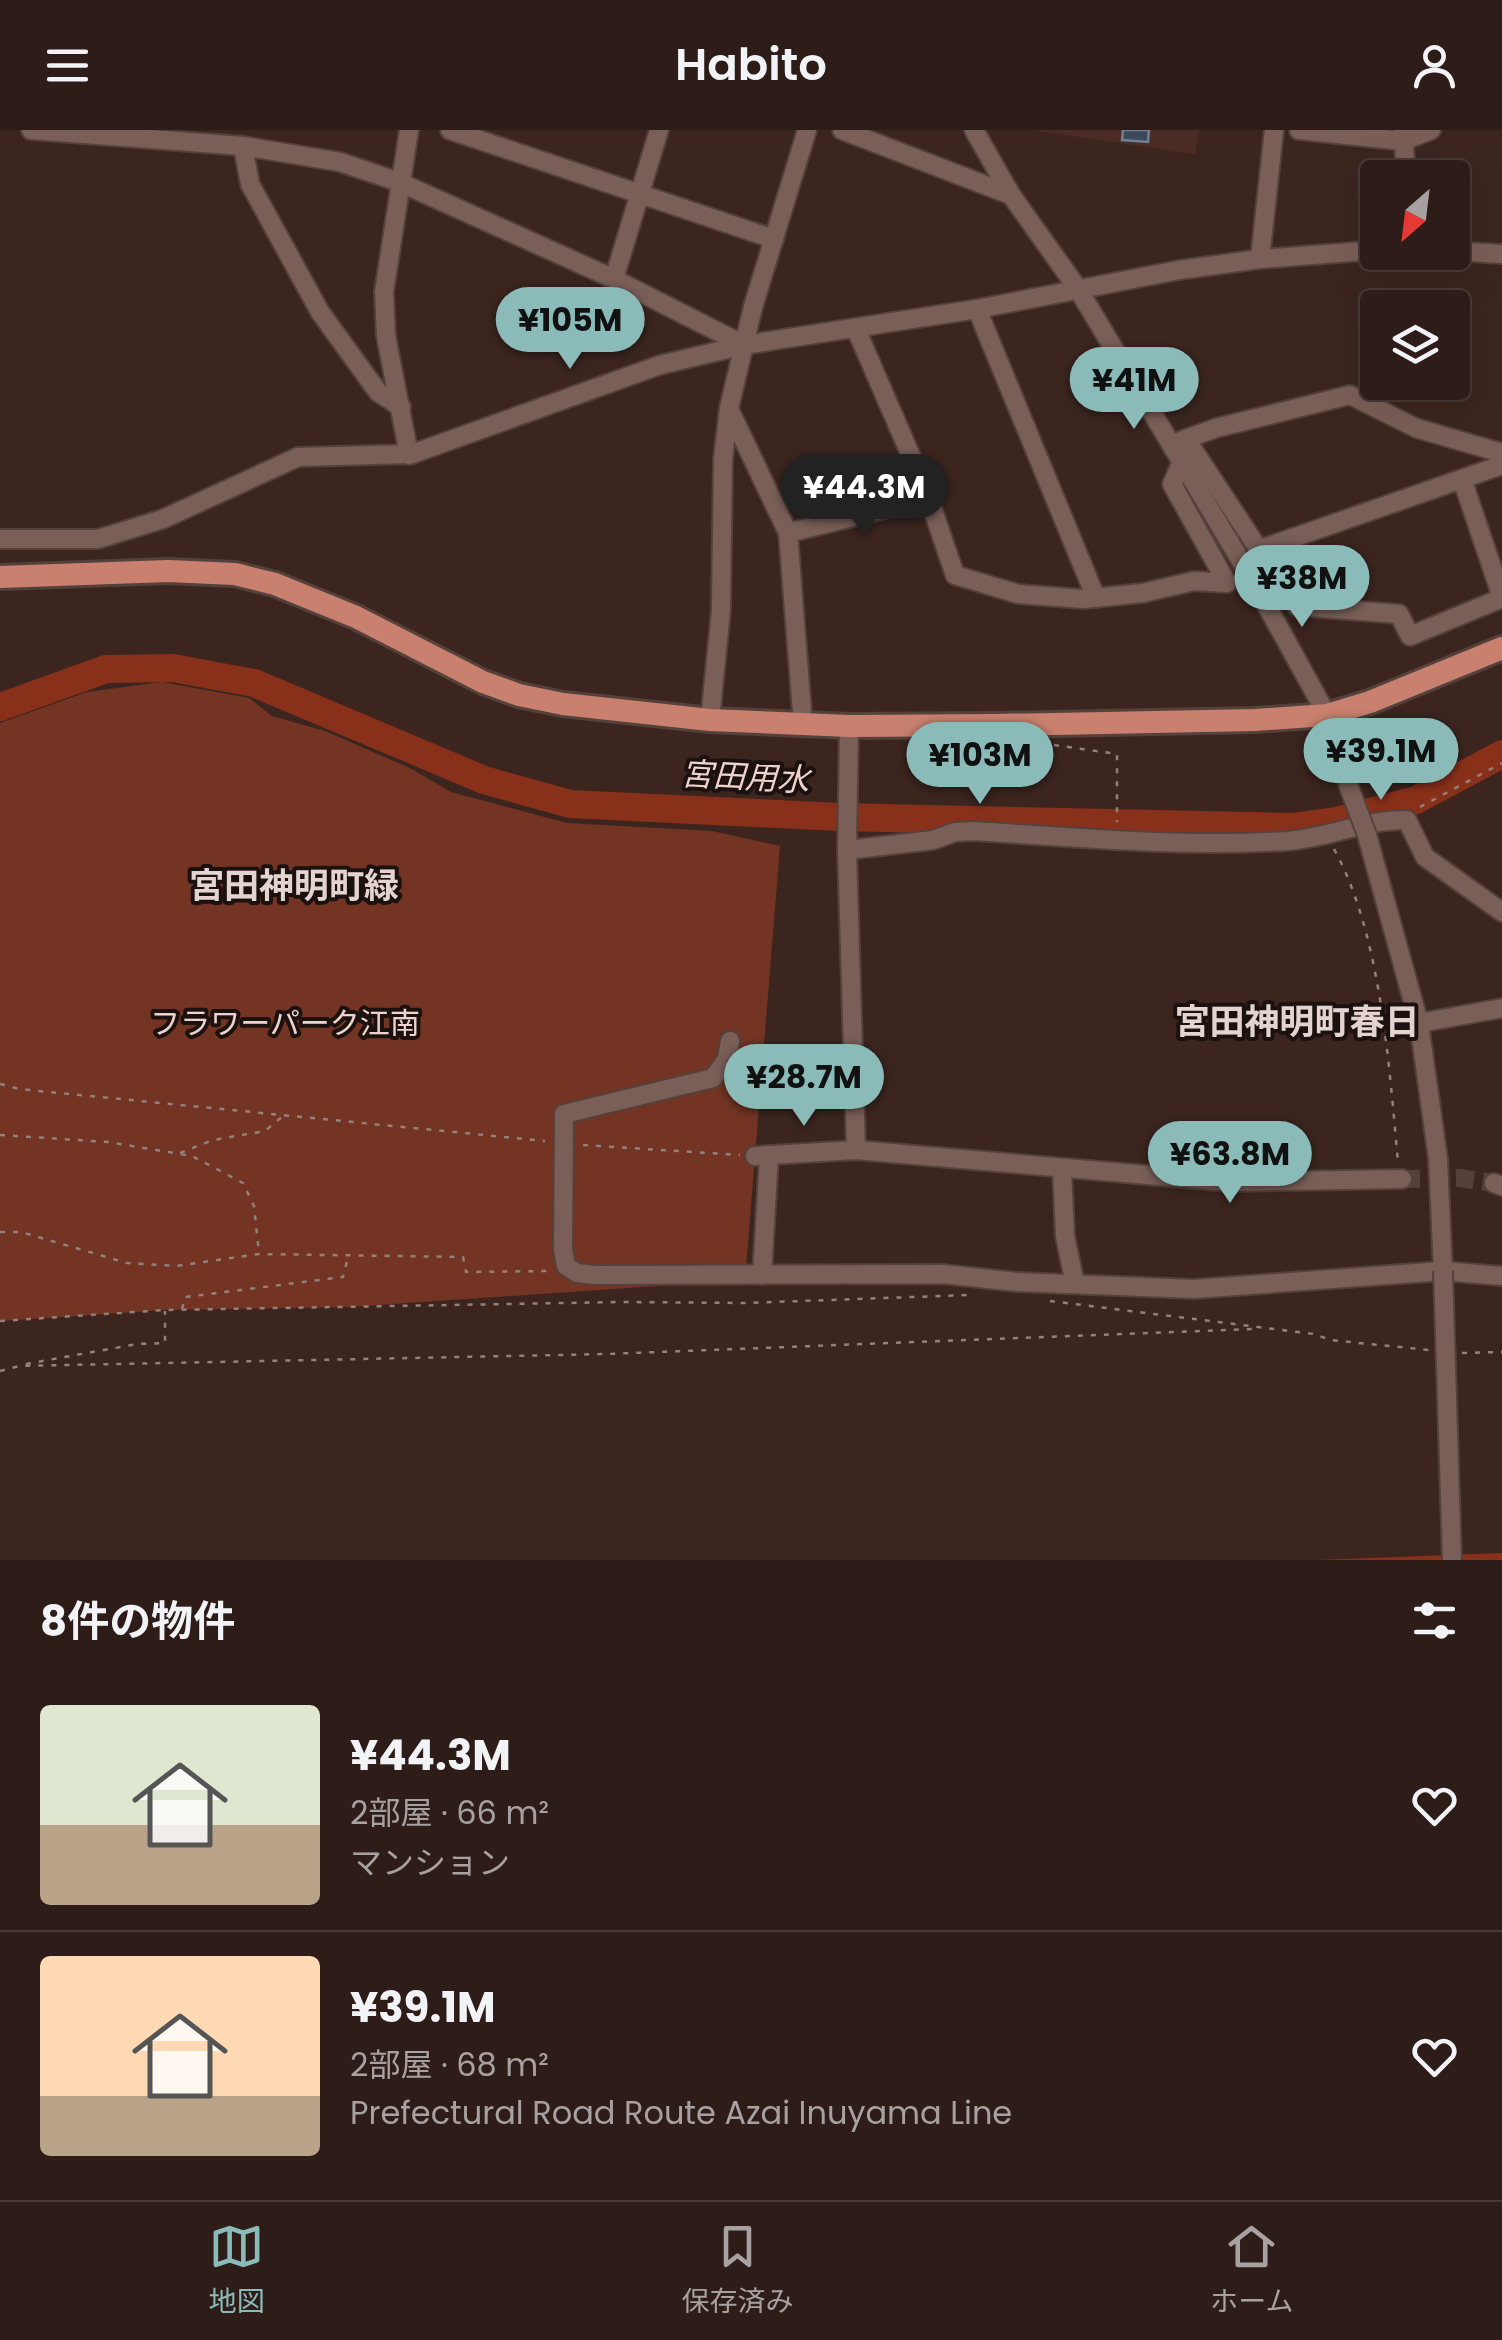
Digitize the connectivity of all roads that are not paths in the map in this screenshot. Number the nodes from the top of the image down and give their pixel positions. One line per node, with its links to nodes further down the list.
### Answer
1 (31, 130): 11 (street)
2 (409, 130): 14 (street)
3 (450, 130): 15 (street)
4 (659, 130): 15 (street)
5 (807, 130): 17 (street)
6 (842, 130): 16 (street)
7 (974, 130): 16 (street)
8 (1274, 130): 21 (street)
9 (1299, 130): 12 (street)
10 (1431, 130): 12 (street)
11 (112, 134): 13 (street)
12 (1403, 136)
13 (244, 146): 14 (street); 27 (street)
14 (399, 182): 22 (street); 27 (street)
15 (639, 194): 17 (street); 22 (street)
16 (1012, 195): 23 (street)
17 (774, 239): 26 (street)
18 (1360, 251): 21 (street)
19 (1470, 252): 20 (street)
20 (1502, 254)
21 (1260, 258): 23 (street)
22 (614, 279): 26 (street)
23 (1078, 289): 24 (street); 29 (street)
24 (977, 309): 25 (street); 40 (street)
25 (856, 329): 26 (street); 35 (street)
26 (744, 346): 28 (street); 31 (street)
27 (400, 407): 31 (street)
28 (729, 408): 36 (street); 44 (street)
29 (1178, 442): 30 (street); 32 (street); 38 (street)
30 (1502, 453)
31 (408, 455): 37 (street)
32 (1181, 464): 40 (street); 43 (street)
33 (1502, 465): 34 (street)
34 (1462, 478): 38 (street); 41 (street)
35 (928, 498): 36 (street); 40 (street)
36 (788, 534): 45 (street)
37 (0, 539)
38 (1260, 549): 41 (street)
39 (0, 577): 44 (main road)
40 (1096, 598)
41 (1502, 598)
42 (1502, 648): 43 (main road)
43 (1327, 715): 46 (main road); 50 (street, bridge)
44 (710, 720): 45 (main road)
45 (804, 724): 46 (main road)
46 (849, 726): 47 (street)
47 (847, 850): 48 (street); 52 (street)
48 (1502, 912)
49 (1502, 1008): 50 (street)
50 (1419, 1023): 55 (street)
51 (730, 1041): 56 (street)
52 (856, 1150): 53 (street); 56 (street)
53 (1062, 1170): 54 (street); 58 (street)
54 (1401, 1179)
55 (1442, 1271): 57 (street); 58 (street); 59 (street, bridge)
56 (762, 1274): 58 (street)
57 (1502, 1276)
58 (1074, 1284)
59 (1452, 1560)

